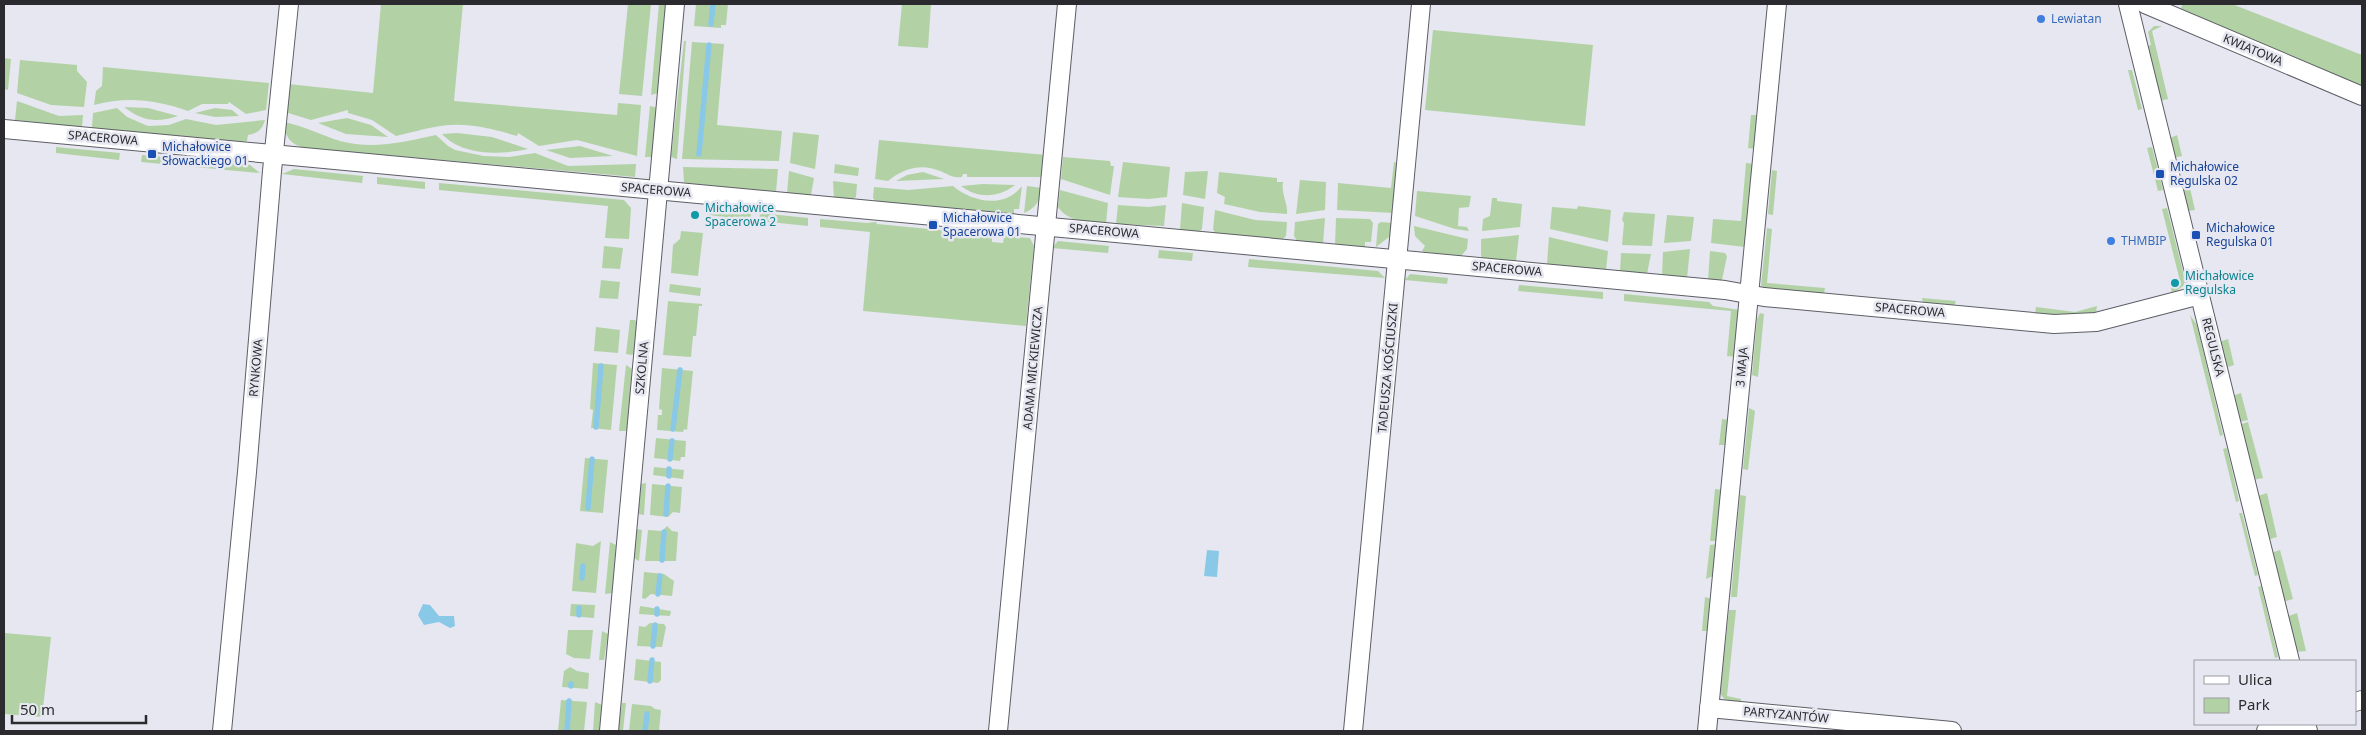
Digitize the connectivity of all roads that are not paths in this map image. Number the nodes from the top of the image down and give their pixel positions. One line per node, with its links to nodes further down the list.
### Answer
1 (289, 4): 10 (street, RYNKOWA)
2 (676, 4): 11 (street, SZKOLNA)
3 (1067, 4): 12 (street, ADAMA MICKIEWICZA)
4 (1421, 4): 13 (street, TADEUSZA KOŚCIUSZKI)
5 (1777, 4): 14 (street, 3 MAJA)
6 (2128, 4): 15 (street, REGULSKA)
7 (2145, 4): 8 (street, KWIATOWA)
8 (2362, 96)
9 (4, 128): 10 (street, SPACEROWA)
10 (274, 154): 11 (street, SPACEROWA); 19 (street, RYNKOWA)
11 (659, 191): 12 (street, SPACEROWA); 20 (street, SZKOLNA)
12 (1046, 226): 13 (street, SPACEROWA); 21 (street, ADAMA MICKIEWICZA)
13 (1398, 258): 14 (street, SPACEROWA); 22 (street, TADEUSZA KOŚCIUSZKI)
14 (1748, 294): 15 (street, SPACEROWA); 17 (street, 3 MAJA)
15 (2200, 295): 16 (street, REGULSKA)
16 (2290, 660)
17 (1709, 708): 23 (street, 3 MAJA); 24 (street, PARTYZANTÓW)
18 (2290, 725): 25 (street)
19 (222, 731)
20 (609, 731)
21 (998, 731)
22 (1353, 731)
23 (1707, 731)
24 (1952, 731)
25 (2266, 731)

